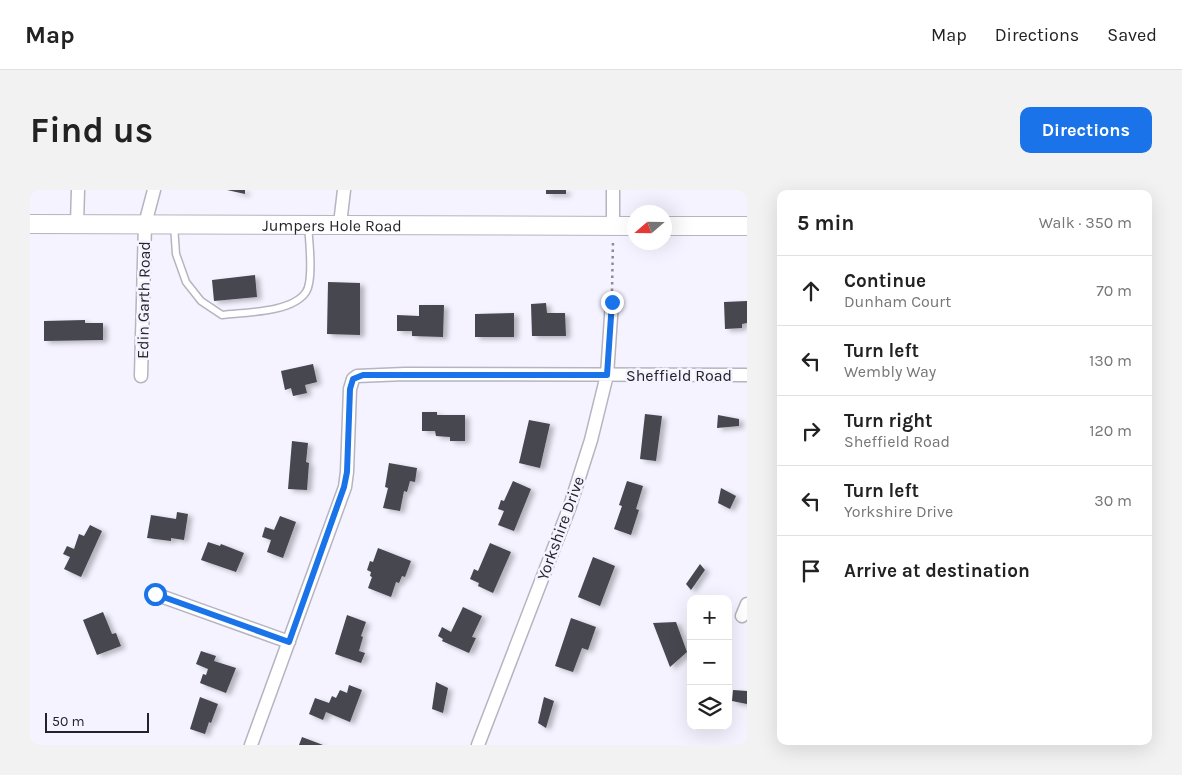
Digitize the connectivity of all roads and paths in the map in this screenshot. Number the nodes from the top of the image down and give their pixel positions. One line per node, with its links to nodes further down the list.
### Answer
1 (78, 190): 5 (street)
2 (154, 190): 7 (street, Edin Garth Road)
3 (344, 190): 10 (street)
4 (613, 190): 11 (street)
5 (77, 223): 6 (main road, Jumpers Hole Road); 7 (main road, Jumpers Hole Road)
6 (30, 224)
7 (144, 224): 8 (main road, Jumpers Hole Road); 18 (street, Edin Garth Road)
8 (174, 224): 9 (main road, Jumpers Hole Road); 9 (lane)
9 (308, 224): 10 (main road, Jumpers Hole Road)
10 (340, 224): 11 (main road, Jumpers Hole Road)
11 (613, 225): 12 (main road, Jumpers Hole Road); 15 (path)
12 (627, 226)
13 (672, 226): 14 (main road)
14 (747, 226)
15 (612, 302): 16 (street, Yorkshire Drive)
16 (607, 375): 17 (street, Sheffield Road); 22 (street, Sheffield Road); 24 (street, Yorkshire Drive)
17 (747, 375)
18 (141, 376)
19 (155, 594): 22 (street)
20 (747, 604): 21 (street)
21 (742, 616)
22 (289, 642): 23 (street)
23 (251, 745)
24 (478, 745)

